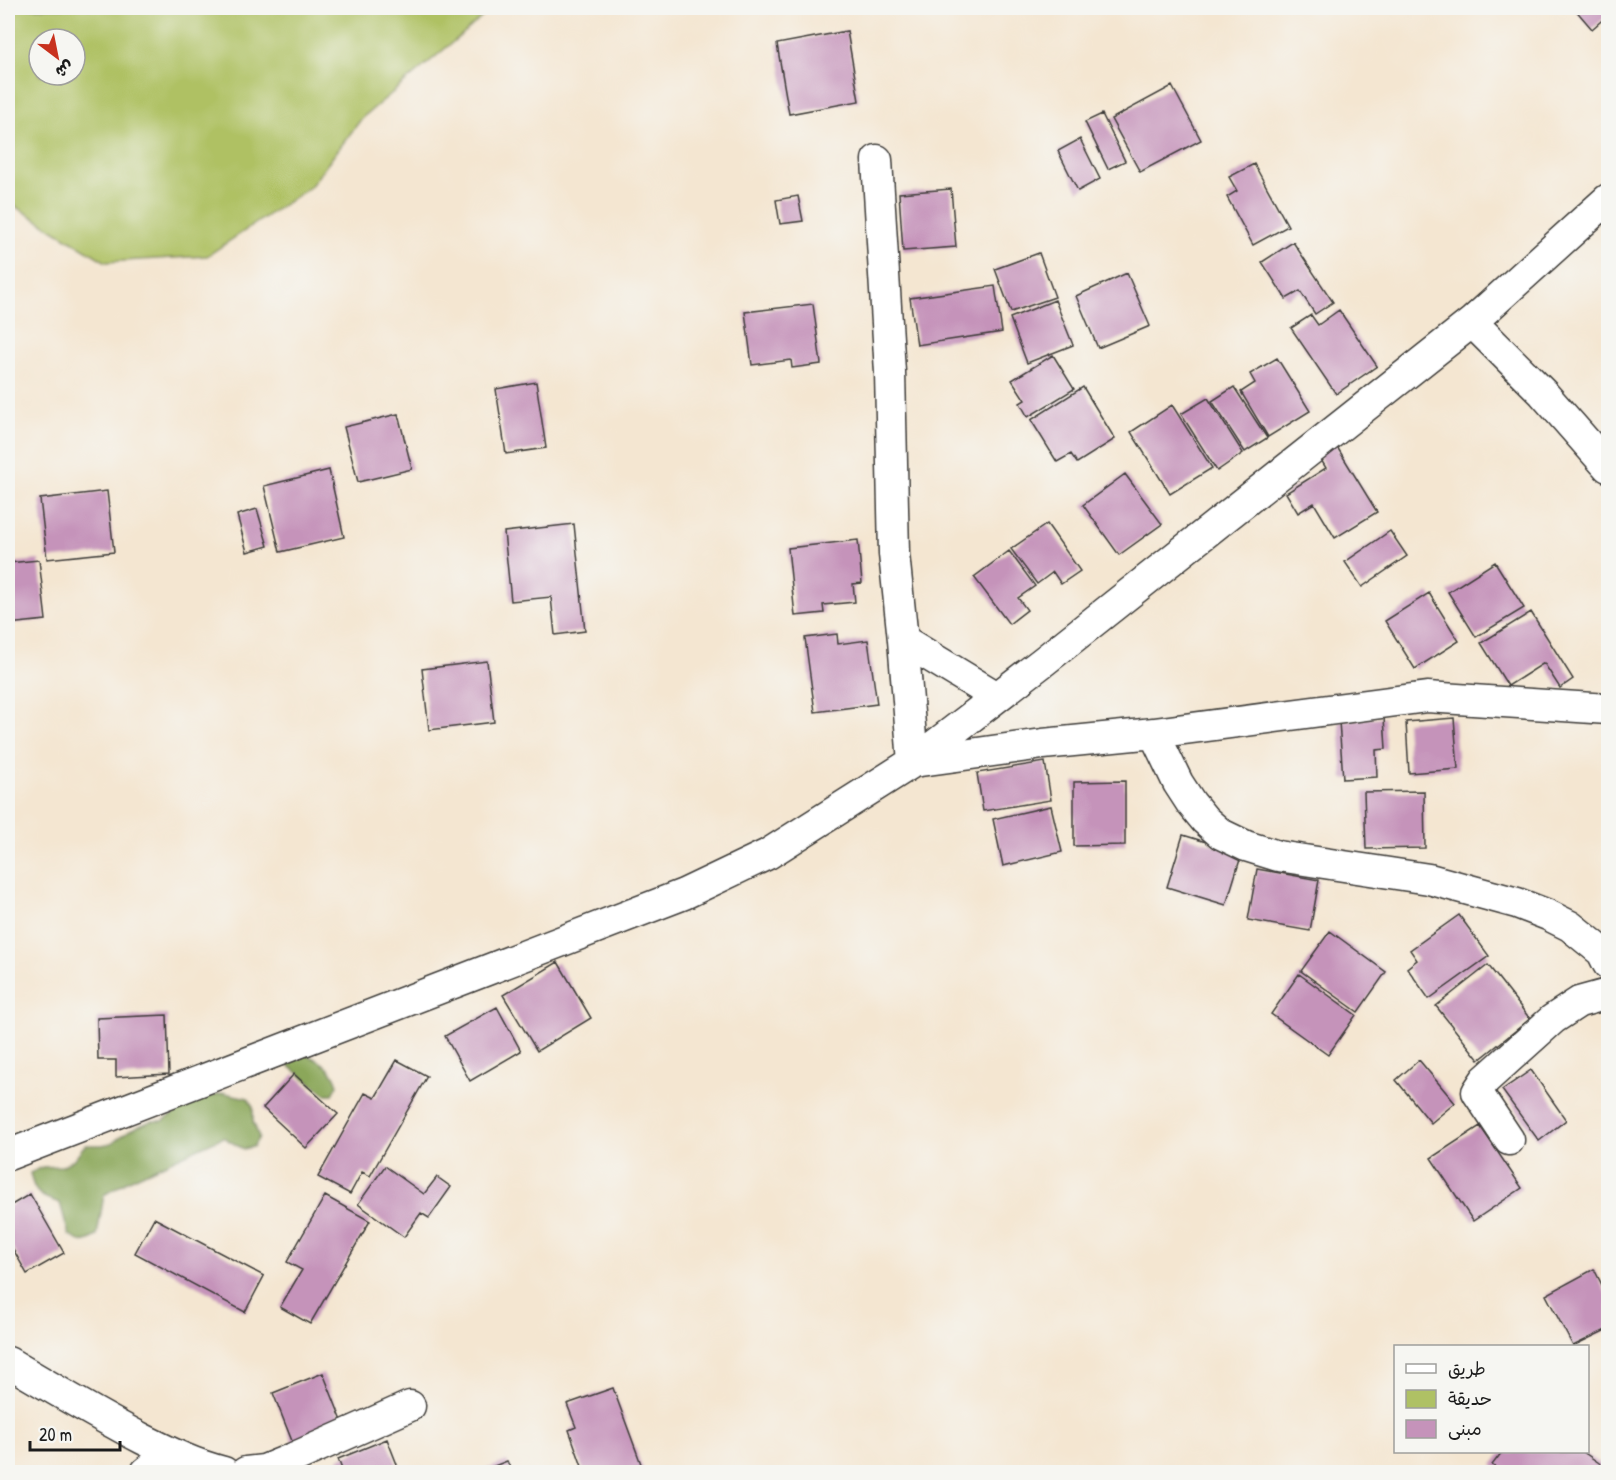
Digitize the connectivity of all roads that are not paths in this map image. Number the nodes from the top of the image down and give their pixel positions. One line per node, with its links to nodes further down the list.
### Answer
1 (877, 160): 5 (street)
2 (1608, 199): 3 (street)
3 (1472, 322): 4 (street); 6 (street)
4 (1608, 467)
5 (903, 640): 6 (street); 9 (street)
6 (997, 697): 9 (street)
7 (1608, 709): 8 (street)
8 (1154, 733): 9 (street); 10 (street)
9 (913, 762): 13 (street)
10 (1608, 964)
11 (1608, 994): 12 (street)
12 (1509, 1140)
13 (8, 1155)
14 (8, 1362): 16 (street)
15 (410, 1406): 19 (street)
16 (170, 1453): 17 (street); 18 (street)
17 (146, 1473)
18 (224, 1473)
19 (246, 1473)

